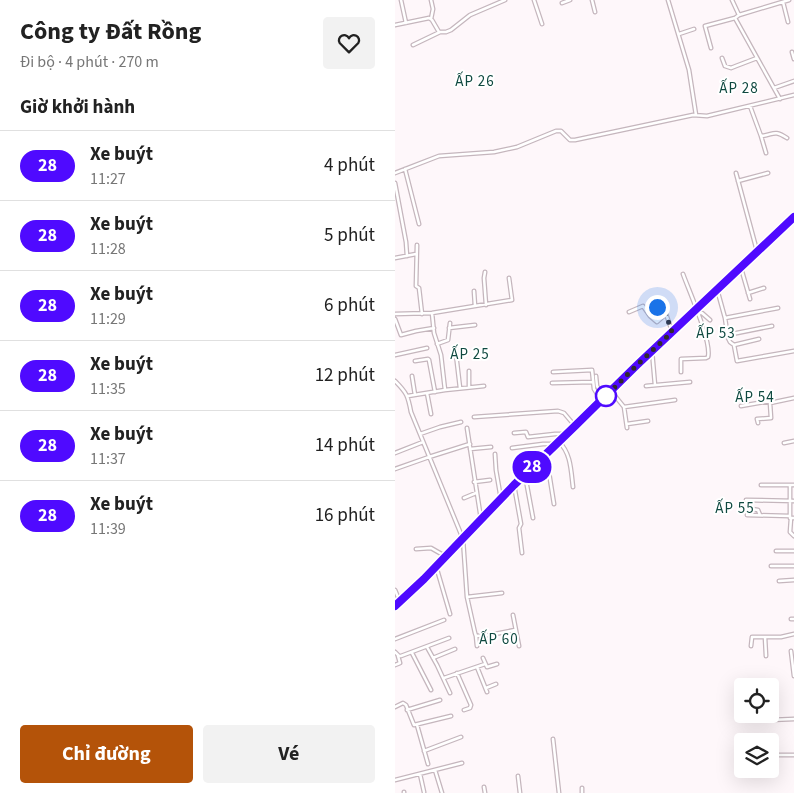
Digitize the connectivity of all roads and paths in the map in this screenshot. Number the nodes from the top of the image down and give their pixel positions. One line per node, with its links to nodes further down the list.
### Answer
1 (401, 0): 17 (street)
2 (431, 0): 15 (street)
3 (505, 0): 21 (street)
4 (534, 0): 18 (street)
5 (570, 0): 11 (street)
6 (592, 0): 12 (street)
7 (668, 0): 22 (street)
8 (732, 0): 13 (street)
9 (789, 0): 10 (street)
10 (783, 2): 13 (street); 16 (street)
11 (562, 3)
12 (595, 12)
13 (739, 15): 14 (street)
14 (735, 18): 24 (street); 27 (street)
15 (431, 19): 17 (street); 21 (street)
16 (788, 22)
17 (406, 23): 19 (street)
18 (542, 24)
19 (395, 25)
20 (694, 30): 22 (street)
21 (440, 32): 23 (street)
22 (679, 34): 34 (street)
23 (413, 45)
24 (711, 48)
25 (791, 52): 28 (street)
26 (722, 58): 27 (street)
27 (757, 58): 30 (street)
28 (794, 59)
29 (794, 81): 30 (street)
30 (774, 89): 32 (street)
31 (794, 95): 32 (street)
32 (780, 100): 33 (street)
33 (750, 106): 34 (street); 35 (street)
34 (695, 115): 38 (street)
35 (761, 136): 36 (street); 37 (street)
36 (787, 138)
37 (765, 154)
38 (405, 169): 39 (street); 45 (street)
39 (395, 173)
40 (736, 173): 42 (street)
41 (767, 173): 42 (street)
42 (738, 181): 47 (street)
43 (395, 183): 49 (street)
44 (794, 217): 47 (main road)
45 (419, 224)
46 (417, 245): 48 (street)
47 (757, 251): 51 (main road)
48 (416, 254): 49 (street); 68 (street)
49 (407, 256): 50 (street)
50 (395, 258)
51 (740, 267): 56 (main road); 58 (street)
52 (485, 272): 61 (street)
53 (683, 274): 64 (street)
54 (509, 278): 61 (street)
55 (764, 288): 58 (street)
56 (717, 289): 64 (main road); 70 (street)
57 (473, 291): 62 (street)
58 (748, 293): 60 (street)
59 (654, 299): 69 (street)
60 (750, 299)
61 (486, 305): 62 (street)
62 (475, 306): 66 (street)
63 (778, 308): 70 (street)
64 (697, 311): 72 (street); 78 (main road); 91 (street)
65 (629, 312): 69 (street)
66 (432, 313): 68 (street); 76 (street)
67 (395, 314): 68 (street)
68 (422, 314)
69 (666, 314): 78 (street)
70 (725, 318): 79 (street)
71 (395, 319): 76 (street)
72 (710, 320)
73 (449, 323): 77 (street)
74 (475, 326): 77 (street)
75 (772, 326): 79 (street)
76 (433, 328): 81 (street)
77 (449, 328): 81 (street)
78 (672, 332): 84 (main road)
79 (727, 334): 82 (street)
80 (759, 339): 82 (street)
81 (437, 344): 103 (street)
82 (734, 345): 85 (street)
83 (427, 348): 86 (street)
84 (652, 352): 98 (street); 104 (main road)
85 (794, 352)
86 (395, 354)
87 (455, 354): 102 (street)
88 (415, 361): 105 (street)
89 (469, 371): 101 (street)
90 (553, 372): 95 (street)
91 (681, 372)
92 (412, 376): 107 (street)
93 (596, 376): 110 (street)
94 (395, 381): 108 (street)
95 (593, 382): 97 (street); 110 (street)
96 (690, 382): 98 (street)
97 (552, 383)
98 (655, 385): 100 (street)
99 (484, 386): 101 (street)
100 (646, 386)
101 (469, 387): 102 (street)
102 (460, 388): 103 (street)
103 (445, 390): 105 (street)
104 (611, 391): 110 (main road); 114 (street)
105 (435, 392): 106 (street)
106 (427, 394): 107 (street); 115 (street)
107 (415, 395): 108 (street)
108 (408, 396): 125 (street)
109 (794, 398): 112 (street)
110 (602, 399): 121 (main road)
111 (675, 400): 114 (street)
112 (770, 403): 113 (street); 119 (street)
113 (741, 406)
114 (624, 407): 120 (street)
115 (431, 414)
116 (474, 417): 121 (street)
117 (648, 421): 120 (street)
118 (461, 422): 125 (street)
119 (758, 423)
120 (627, 424): 123 (street)
121 (575, 426): 126 (main road)
122 (467, 428): 131 (street)
123 (627, 428)
124 (514, 433): 126 (street)
125 (420, 434): 128 (street)
126 (567, 434): 129 (main road)
127 (794, 441): 130 (street)
128 (423, 442): 135 (street); 138 (street)
129 (558, 442): 133 (street); 137 (main road); 146 (street)
130 (784, 443)
131 (470, 444): 134 (street); 138 (street)
132 (491, 447): 134 (street)
133 (512, 448)
134 (470, 449): 142 (street)
135 (395, 453)
136 (495, 454): 149 (street)
137 (546, 454): 140 (main road); 152 (street)
138 (429, 457): 139 (street); 160 (street)
139 (395, 469)
140 (525, 475): 143 (main road); 157 (street)
141 (490, 480): 142 (street)
142 (474, 482): 147 (street)
143 (514, 485): 149 (main road); 164 (street)
144 (792, 485): 145 (street); 151 (street)
145 (761, 486)
146 (573, 487)
147 (476, 492): 148 (street); 158 (street)
148 (464, 498)
149 (501, 499): 158 (main road)
150 (746, 500): 151 (street)
151 (792, 501): 156 (street)
152 (554, 504)
153 (745, 508): 155 (street)
154 (747, 515): 155 (street)
155 (760, 515): 156 (street)
156 (792, 517): 159 (street)
157 (533, 518)
158 (481, 520): 160 (main road)
159 (794, 536)
160 (463, 539): 165 (main road); 173 (street)
161 (416, 549): 165 (street)
162 (776, 551): 163 (street)
163 (794, 551)
164 (522, 553)
165 (446, 556): 166 (main road)
166 (436, 566): 174 (main road); 176 (street)
167 (771, 566): 168 (street)
168 (794, 566)
169 (794, 580): 170 (street)
170 (779, 581)
171 (395, 590): 174 (street)
172 (502, 593): 173 (street)
173 (467, 597): 181 (street)
174 (400, 602): 175 (main road)
175 (395, 606)
176 (450, 614)
177 (513, 615): 179 (street)
178 (444, 620): 184 (street)
179 (515, 630): 181 (street); 186 (street)
180 (794, 634): 182 (street)
181 (477, 636): 185 (street)
182 (765, 637): 187 (street); 193 (street)
183 (449, 638): 188 (street)
184 (395, 639)
185 (477, 646)
186 (519, 646)
187 (751, 646)
188 (427, 647): 191 (street); 194 (street)
189 (455, 649): 194 (street)
190 (791, 651): 201 (street)
191 (412, 653): 192 (street); 205 (street)
192 (396, 654): 198 (street)
193 (766, 656)
194 (433, 658): 202 (street)
195 (483, 658): 196 (street)
196 (485, 664): 197 (street); 199 (street)
197 (497, 664)
198 (395, 665)
199 (477, 667): 200 (street); 204 (street)
200 (457, 673): 202 (street); 211 (street)
201 (794, 676)
202 (444, 678): 207 (street)
203 (496, 684): 204 (street)
204 (485, 688): 206 (street)
205 (431, 690)
206 (487, 692)
207 (450, 693)
208 (441, 700): 210 (street)
209 (395, 706): 210 (street)
210 (407, 710): 215 (street)
211 (464, 710)
212 (451, 716): 215 (street)
213 (794, 719): 214 (street)
214 (779, 720)
215 (417, 725): 218 (street)
216 (461, 737): 218 (street)
217 (553, 738): 233 (street)
218 (424, 750): 222 (street)
219 (794, 755): 220 (street)
220 (779, 756)
221 (462, 763): 223 (street)
222 (428, 764)
223 (435, 770): 224 (street); 230 (street)
224 (419, 774): 226 (street); 229 (street)
225 (518, 776): 232 (street)
226 (395, 780)
227 (484, 787): 231 (street)
228 (582, 788): 234 (street)
229 (424, 792)
230 (442, 793)
231 (485, 793)
232 (520, 793)
233 (559, 793)
234 (582, 793)

